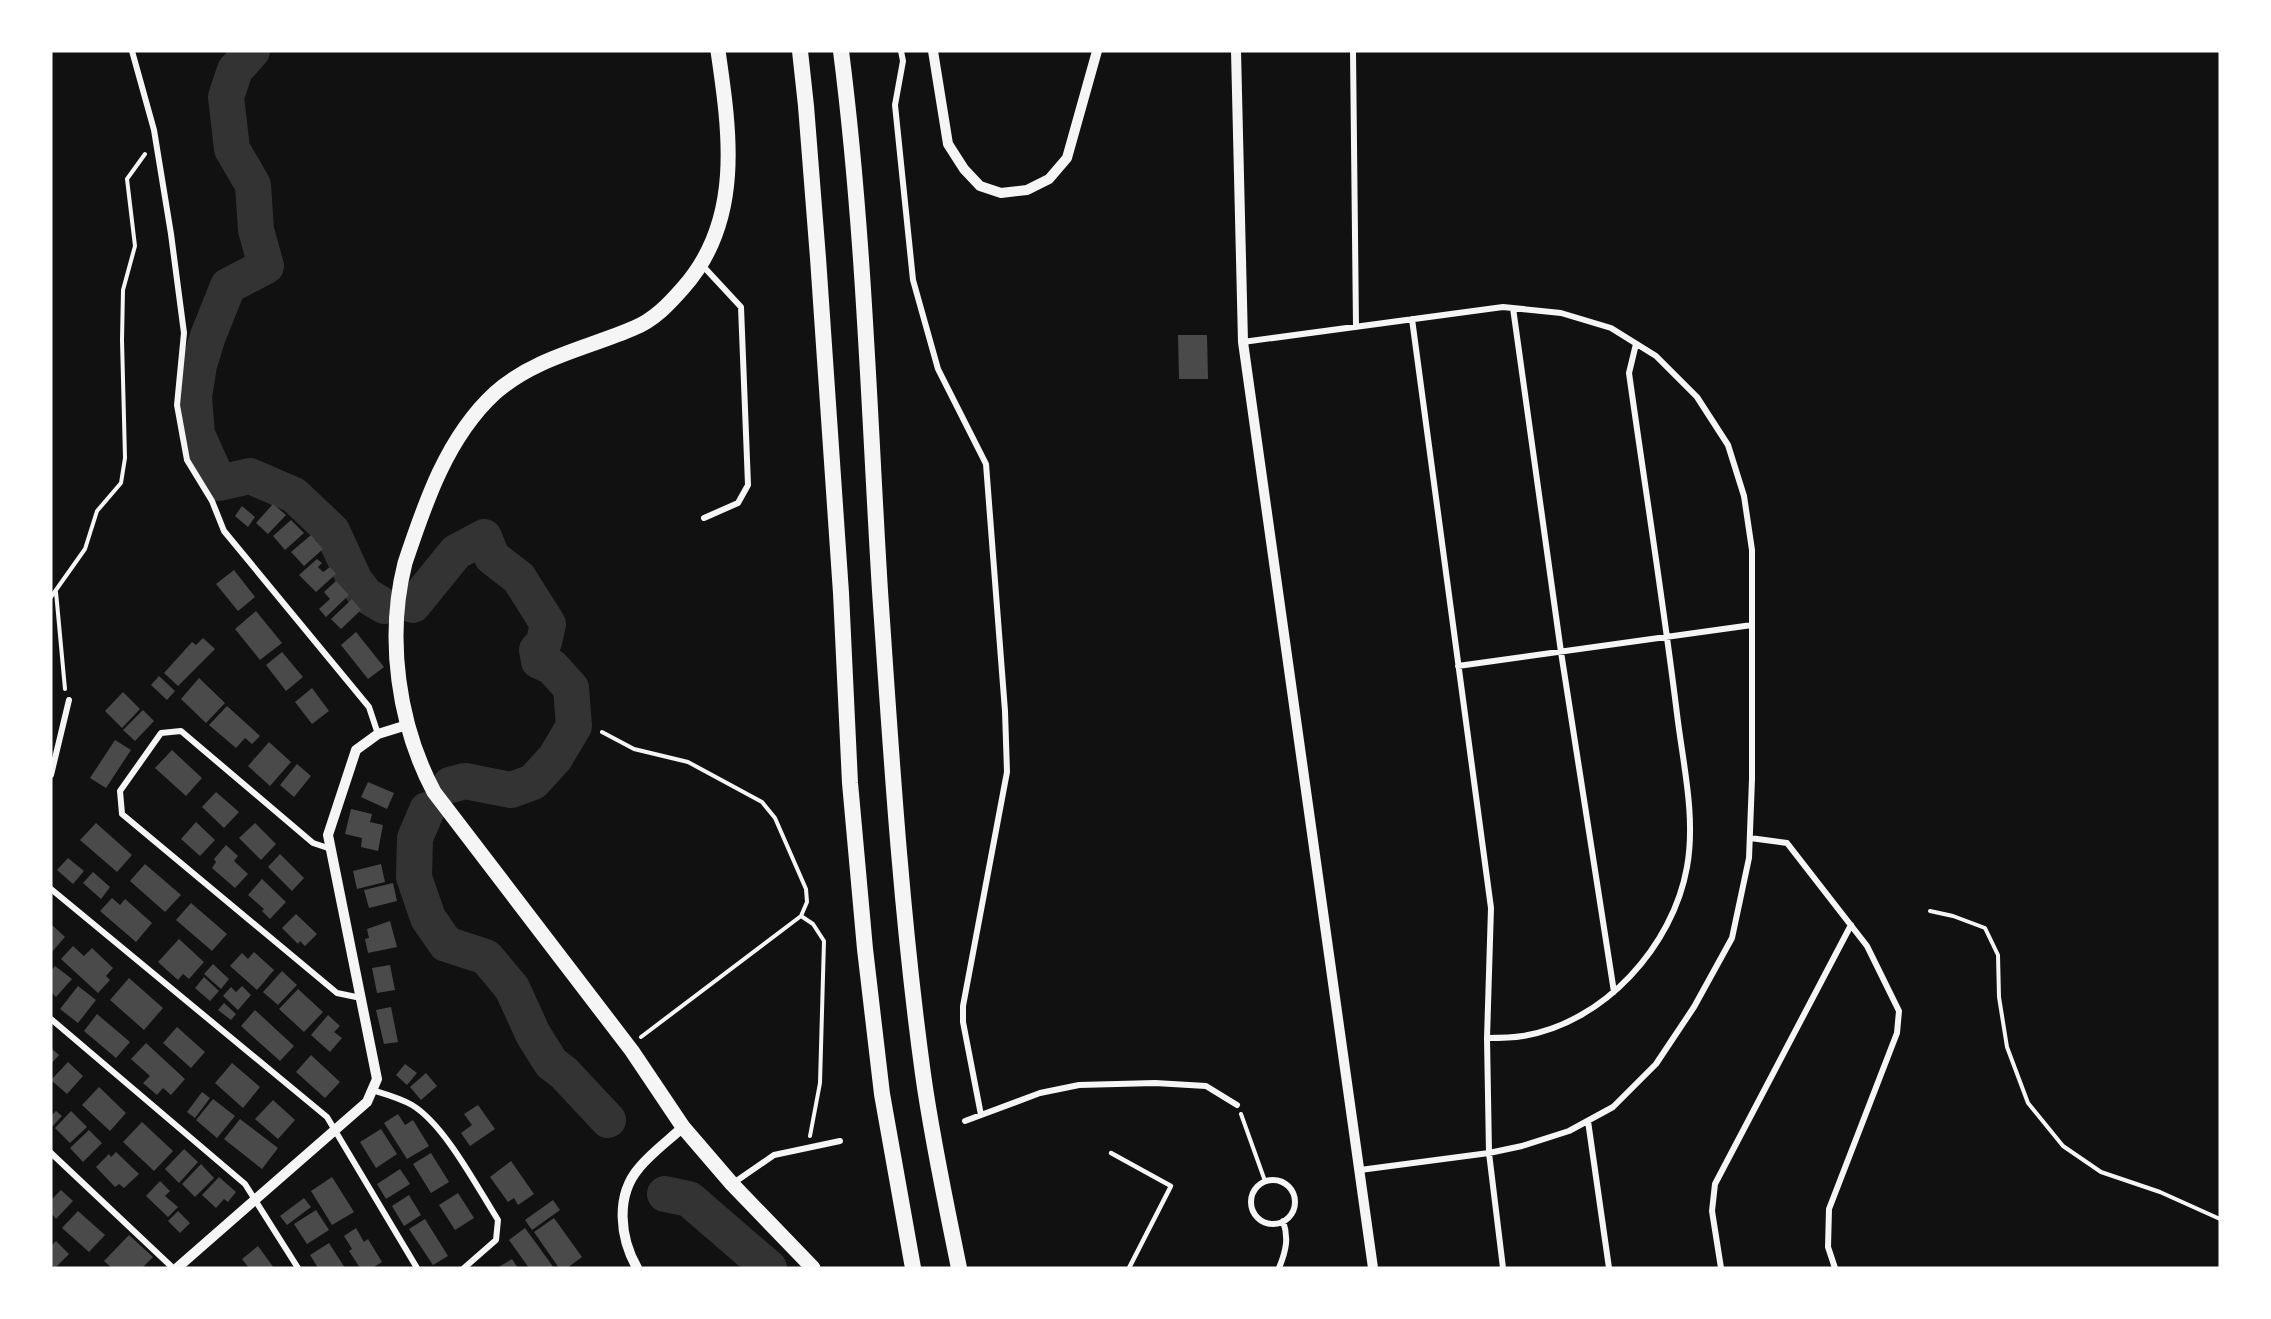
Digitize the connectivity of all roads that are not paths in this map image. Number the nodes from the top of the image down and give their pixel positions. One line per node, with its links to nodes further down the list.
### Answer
1 (132, 51): 23 (street)
2 (718, 51): 10 (highway)
3 (800, 51): 54 (highway)
4 (841, 51): 55 (highway)
5 (902, 51): 35 (street)
6 (933, 51): 7 (street)
7 (1097, 51)
8 (1236, 51): 14 (street)
9 (1353, 51): 13 (street)
10 (701, 264): 16 (street); 22 (highway)
11 (1513, 308): 12 (street); 15 (street); 19 (street)
12 (1412, 319): 13 (street); 20 (street)
13 (1356, 327): 14 (street)
14 (1243, 342): 44 (street)
15 (1636, 344): 17 (street); 18 (street)
16 (704, 518)
17 (1752, 625): 18 (street); 25 (street)
18 (1667, 637): 19 (street); 29 (street)
19 (1562, 652): 20 (street); 29 (street)
20 (1458, 666): 32 (street)
21 (69, 700): 24 (street)
22 (407, 725): 23 (street); 38 (highway)
23 (378, 734): 26 (street)
24 (51, 775)
25 (1750, 838): 28 (street); 37 (street)
26 (331, 849): 30 (street); 30 (street)
27 (51, 889): 39 (street)
28 (1851, 925): 61 (street); 62 (street)
29 (1614, 992): 32 (street)
30 (361, 998): 33 (street)
31 (51, 1019): 46 (street)
32 (1487, 1038): 43 (street)
33 (372, 1090): 39 (street); 51 (street)
34 (1237, 1105): 35 (street)
35 (981, 1115): 36 (street)
36 (965, 1121)
37 (1588, 1121): 43 (street); 60 (street)
38 (683, 1127): 45 (highway); 52 (street)
39 (334, 1131): 46 (street); 50 (street)
40 (840, 1141): 45 (street)
41 (51, 1153): 48 (street)
42 (1111, 1153): 56 (lane)
43 (1489, 1153): 44 (street); 59 (street)
44 (1360, 1170): 58 (street)
45 (732, 1184): 53 (highway)
46 (255, 1199): 48 (street); 49 (street)
47 (1283, 1221): 47 (street); 57 (street)
48 (175, 1268)
49 (298, 1268)
50 (417, 1268)
51 (464, 1268)
52 (637, 1268)
53 (813, 1268)
54 (913, 1268)
55 (959, 1268)
56 (1129, 1268)
57 (1279, 1268)
58 (1373, 1268)
59 (1503, 1268)
60 (1609, 1268)
61 (1721, 1268)
62 (1835, 1268)

